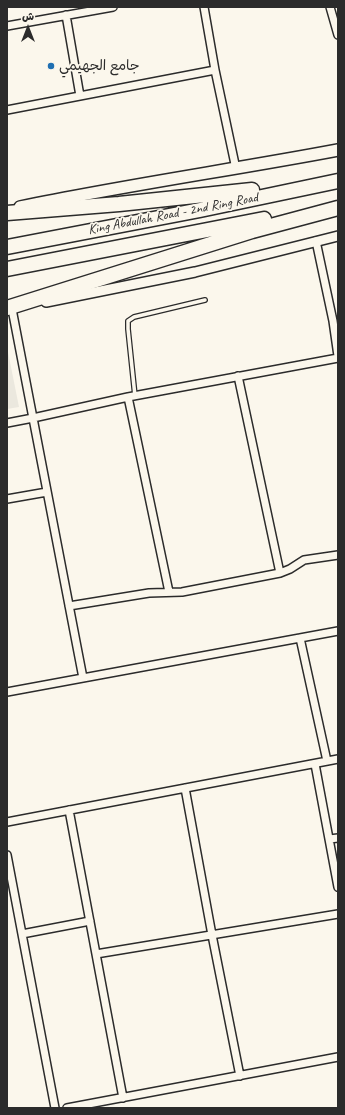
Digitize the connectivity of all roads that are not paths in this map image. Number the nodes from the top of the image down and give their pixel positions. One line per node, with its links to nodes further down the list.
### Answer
1 (113, 7): 4 (street)
2 (204, 7): 7 (street)
3 (330, 7): 6 (street)
4 (66, 15): 5 (street); 8 (street)
5 (7, 26)
6 (338, 34)
7 (215, 70): 8 (street); 11 (street)
8 (80, 96): 9 (street)
9 (7, 110)
10 (338, 150): 11 (main road)
11 (236, 169): 15 (main road)
12 (338, 180): 16 (highway); 19 (highway, King Abdullah Road - 2nd Ring Road)
13 (338, 205): 20 (highway, King Abdullah Road - 2nd Ring Road)
14 (338, 208): 22 (highway)
15 (7, 209)
16 (7, 213)
17 (338, 236): 18 (street)
18 (316, 241): 22 (street); 23 (street)
19 (7, 246)
20 (7, 269)
21 (205, 300): 26 (lane)
22 (9, 309): 27 (street)
23 (335, 321): 24 (street)
24 (338, 357): 25 (street)
25 (238, 376): 26 (street); 32 (street)
26 (132, 396): 27 (street); 33 (street)
27 (33, 418): 28 (street); 29 (street)
28 (7, 423)
29 (47, 492): 30 (street); 34 (street)
30 (7, 499)
31 (338, 555): 32 (street)
32 (280, 573): 33 (street)
33 (168, 592): 34 (street)
34 (69, 606): 37 (street)
35 (338, 631): 36 (street)
36 (300, 638): 37 (street); 40 (street)
37 (83, 678): 38 (street)
38 (7, 692)
39 (338, 759): 40 (street)
40 (327, 761): 41 (street)
41 (315, 764): 42 (street); 46 (street)
42 (185, 788): 43 (street); 54 (street)
43 (69, 810): 44 (street); 52 (street)
44 (7, 822)
45 (338, 838): 46 (street)
46 (329, 839): 48 (street)
47 (7, 855): 49 (street)
48 (338, 887)
49 (15, 899): 50 (street); 53 (street)
50 (7, 901)
51 (338, 914): 54 (street)
52 (90, 921): 53 (street); 55 (street)
53 (22, 934): 59 (street)
54 (212, 935): 55 (street); 57 (street)
55 (96, 954): 58 (street)
56 (338, 1058): 57 (street)
57 (240, 1076): 58 (street)
58 (123, 1098): 60 (street)
59 (55, 1108)
60 (67, 1108)

